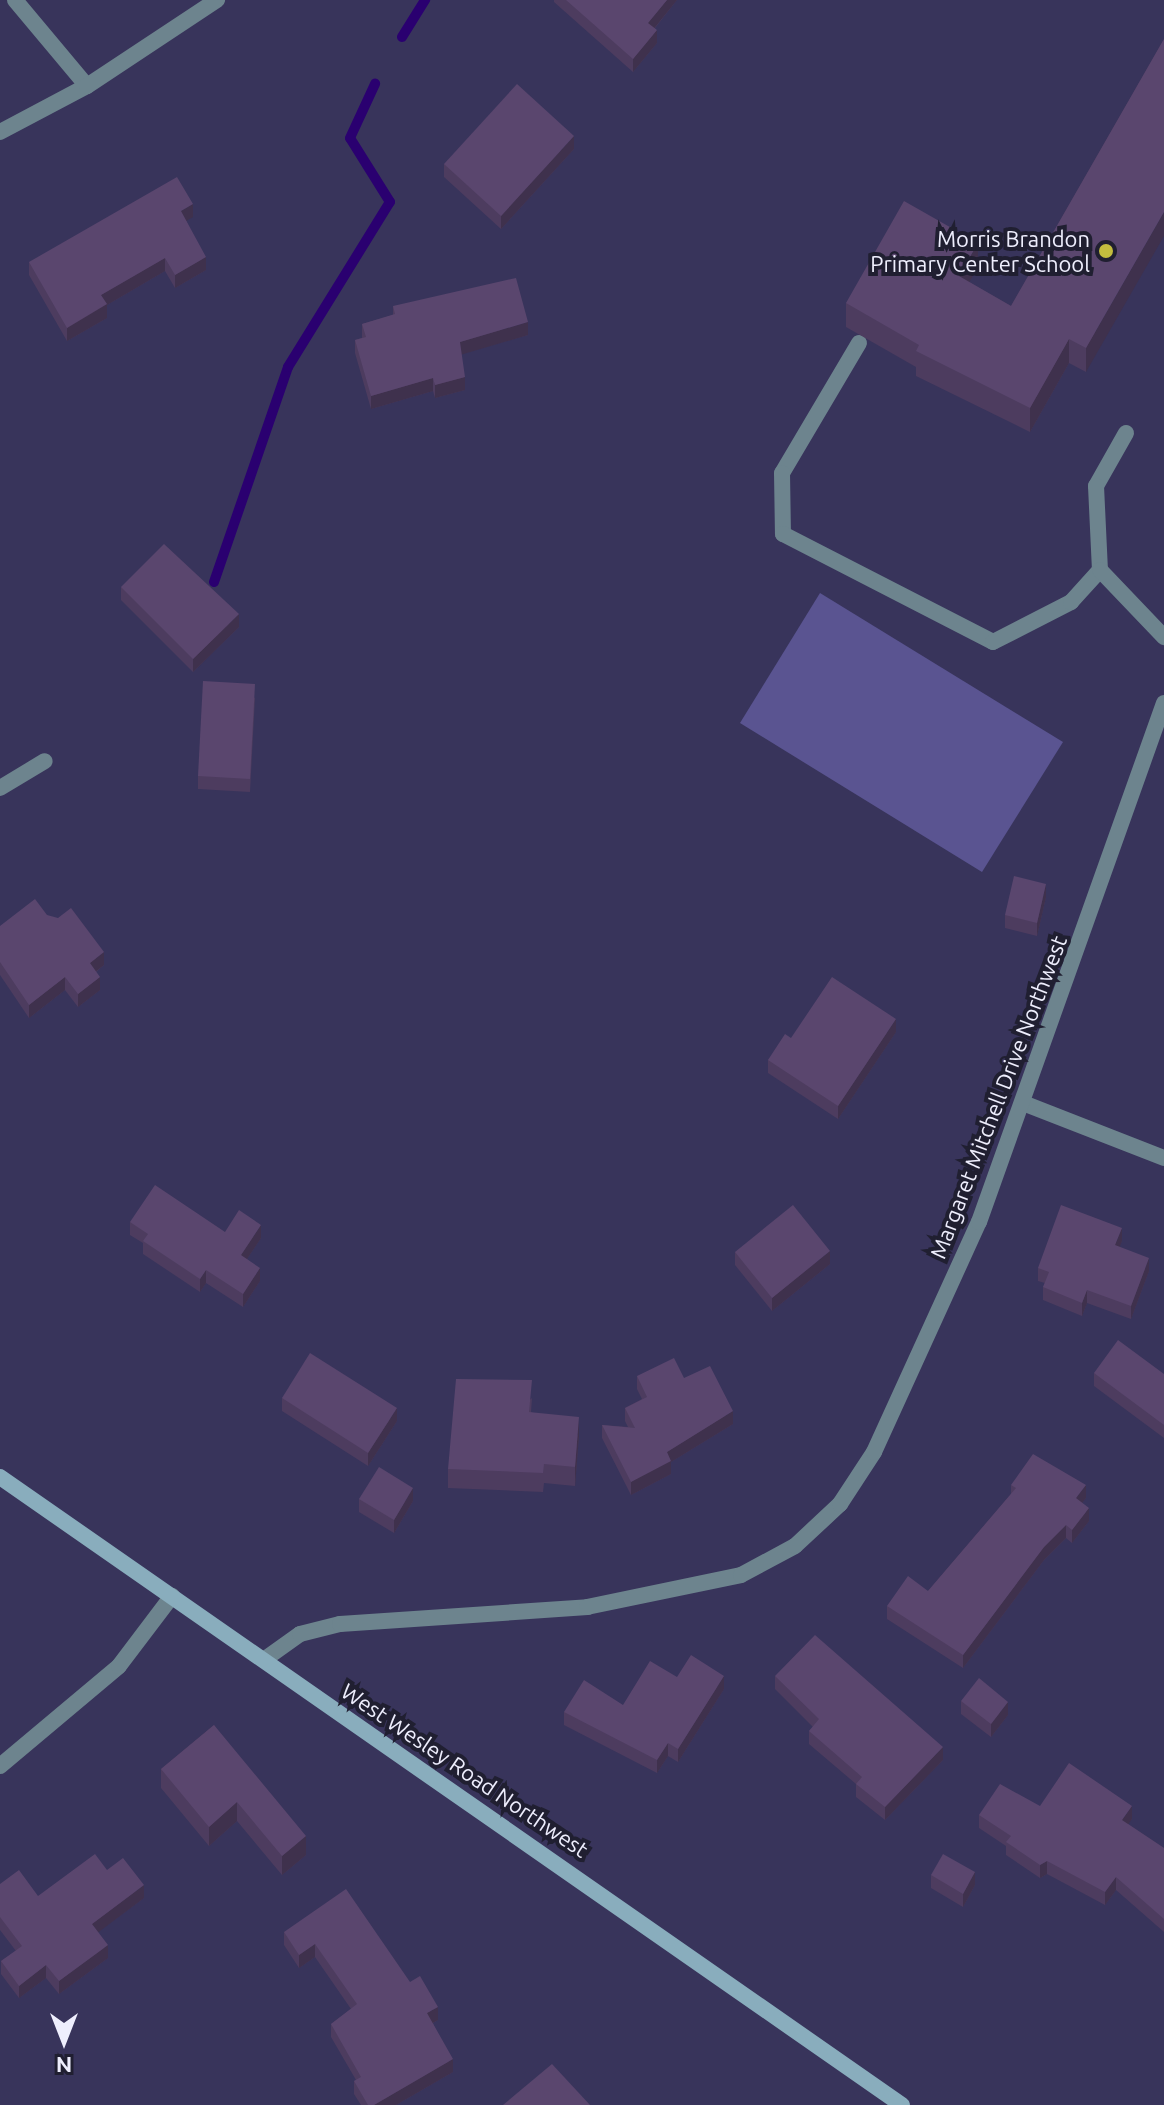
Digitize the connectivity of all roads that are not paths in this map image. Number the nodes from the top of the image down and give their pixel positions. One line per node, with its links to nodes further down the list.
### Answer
1 (15, 0): 3 (street)
2 (217, 0): 3 (street)
3 (87, 86): 4 (street)
4 (0, 132)
5 (859, 343): 7 (street)
6 (1126, 433): 7 (street)
7 (1100, 570): 8 (street)
8 (1164, 637)
9 (1164, 703): 12 (street, Margaret Mitchell Drive Northwest)
10 (45, 761): 11 (street)
11 (0, 788)
12 (1023, 1103): 13 (street); 16 (street, Margaret Mitchell Drive Northwest)
13 (1164, 1158)
14 (0, 1477): 15 (street, West Wesley Road Northwest)
15 (172, 1596): 16 (street, West Wesley Road Northwest); 17 (street)
16 (265, 1659): 18 (street, West Wesley Road Northwest)
17 (0, 1766)
18 (902, 2105)

